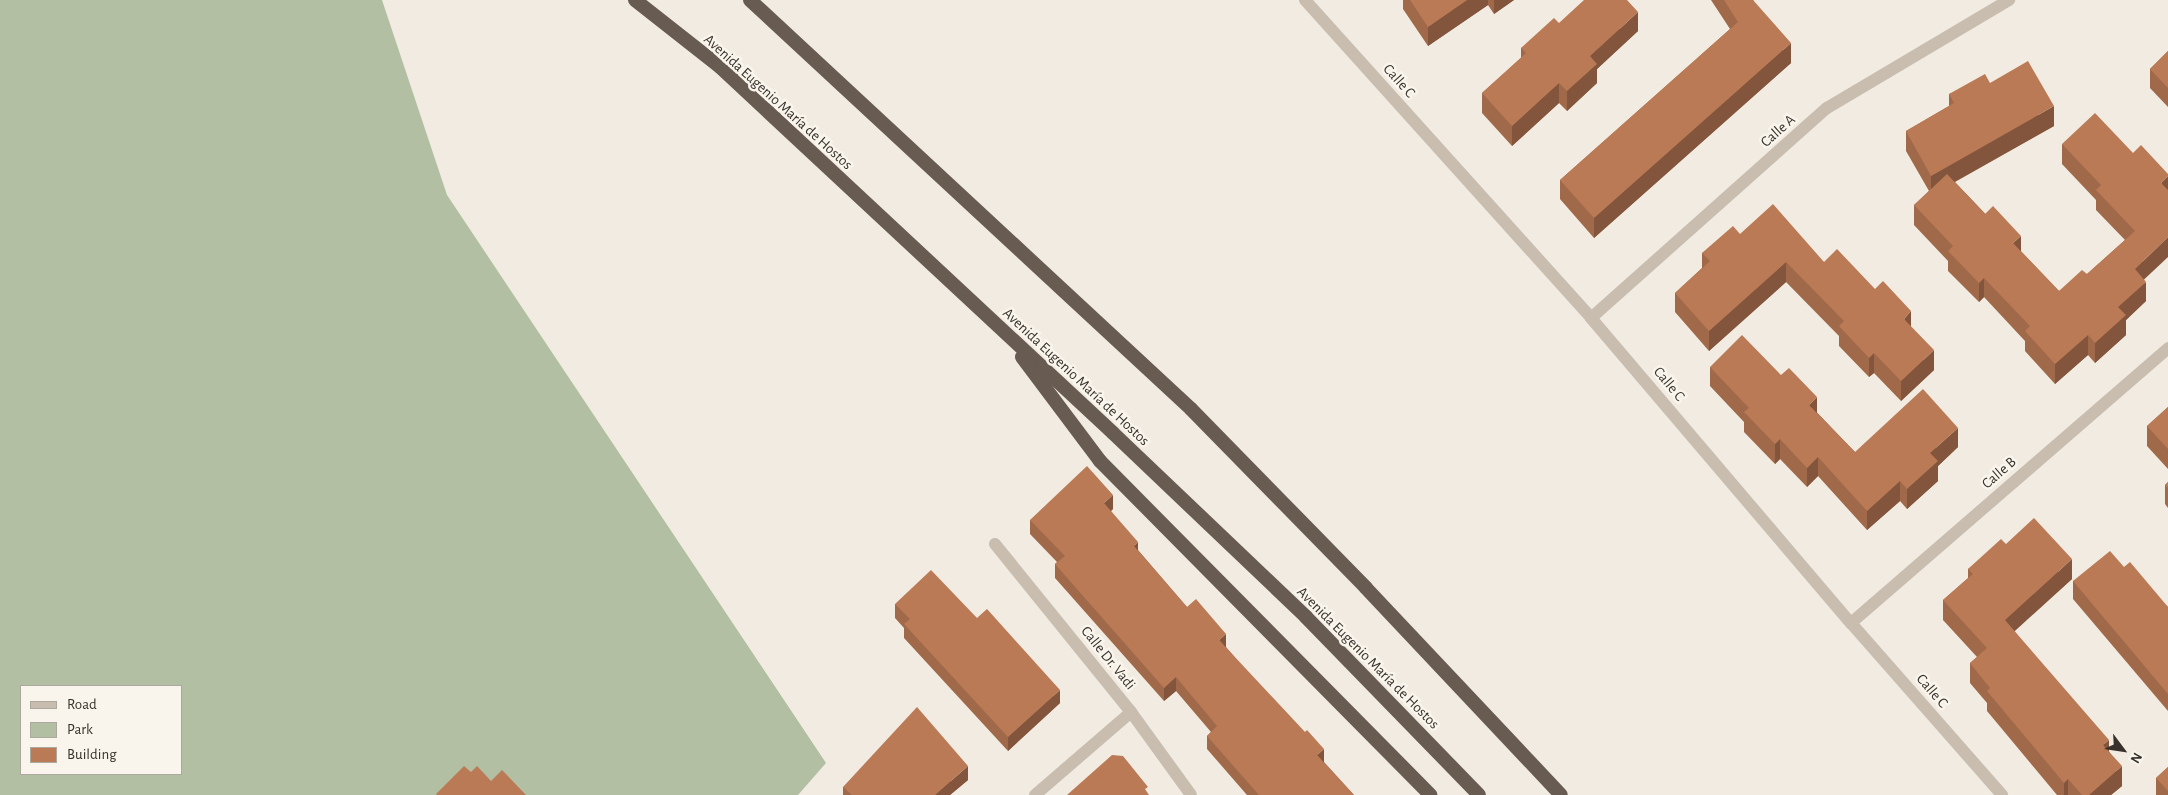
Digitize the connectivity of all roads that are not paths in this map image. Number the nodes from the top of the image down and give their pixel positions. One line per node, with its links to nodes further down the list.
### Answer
1 (635, 0): 6 (highway, Avenida Eugenio María de Hostos)
2 (750, 0): 15 (highway)
3 (1305, 0): 5 (street, Calle C)
4 (2010, 0): 5 (street, Calle A)
5 (1591, 318): 9 (street, Calle C)
6 (1002, 330): 13 (highway); 14 (highway, Avenida Eugenio María de Hostos)
7 (2168, 348): 9 (street, Calle B)
8 (995, 544): 10 (street, Calle Dr. Vadi)
9 (1851, 623): 16 (street, Calle C)
10 (1131, 712): 11 (street); 12 (street, Calle Dr. Vadi)
11 (1035, 795)
12 (1191, 795)
13 (1431, 795)
14 (1479, 795)
15 (1561, 795)
16 (2002, 795)

